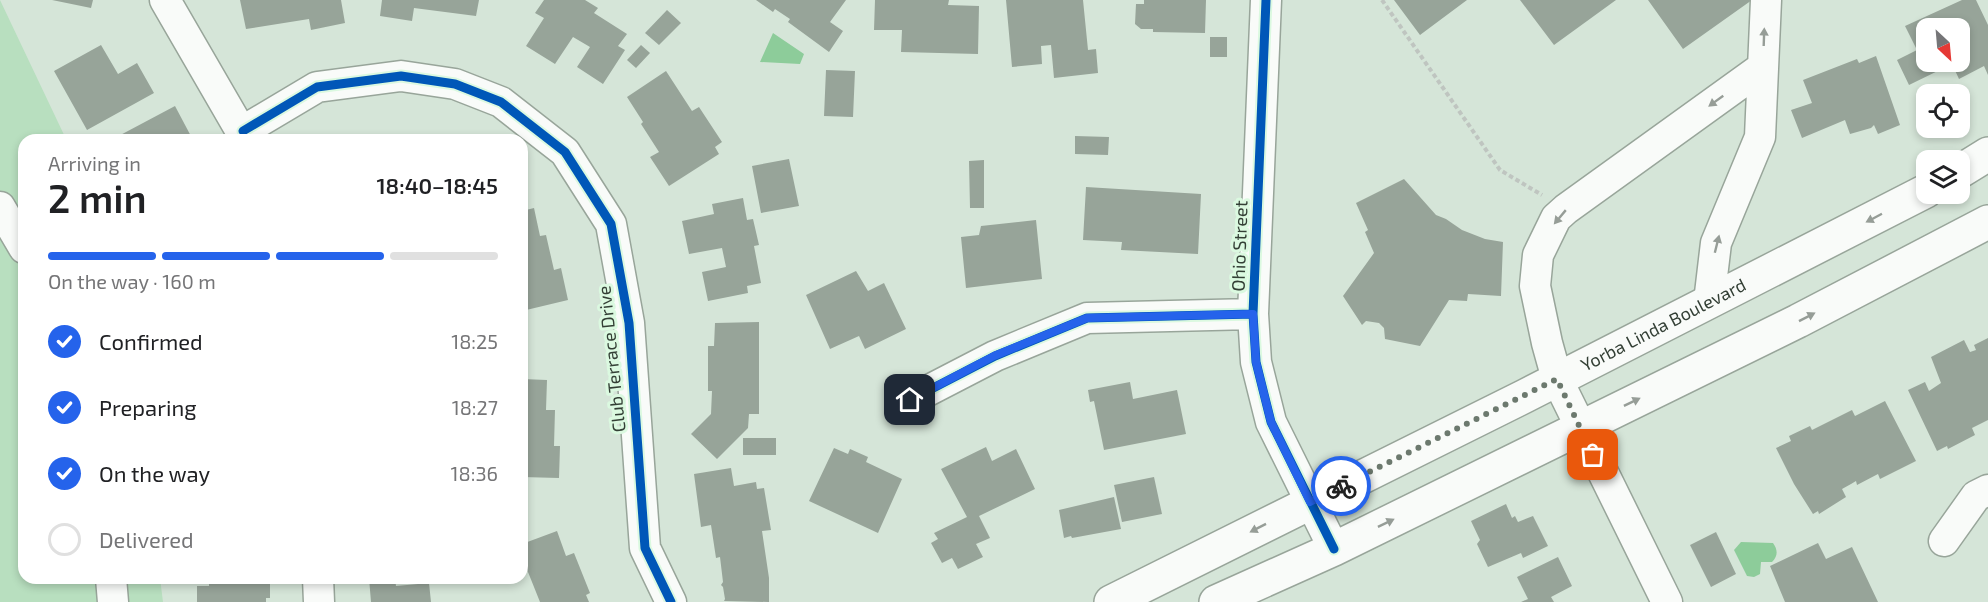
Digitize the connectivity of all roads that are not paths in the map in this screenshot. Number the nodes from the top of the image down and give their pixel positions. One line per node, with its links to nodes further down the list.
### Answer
1 (165, 0): 5 (street)
2 (1266, 0): 14 (street, Ohio Street)
3 (1766, 0): 4 (street, one-way to 3)
4 (1763, 67): 13 (street, one-way to 4); 15 (street, one-way to 15)
5 (244, 134)
6 (246, 134): 26 (street, Club Terrace Drive)
7 (1988, 154): 8 (main road)
8 (1970, 165)
9 (1916, 196): 13 (main road, Yorba Linda Boulevard, one-way to 13)
10 (0, 207): 12 (street)
11 (1988, 222): 17 (main road, one-way to 11)
12 (18, 238)
13 (1709, 302): 15 (main road, Yorba Linda Boulevard)
14 (1253, 314): 16 (street); 19 (street, Ohio Street)
15 (1557, 379): 17 (street); 19 (main road, Yorba Linda Boulevard)
16 (910, 400)
17 (1579, 428): 21 (main road, one-way to 17); 29 (street)
18 (1988, 490): 20 (street)
19 (1310, 502): 21 (street, Ohio Street); 27 (main road, Yorba Linda Boulevard, one-way to 27)
20 (1944, 541)
21 (1334, 549): 28 (main road)
22 (112, 584): 24 (street)
23 (318, 584): 25 (street)
24 (113, 602)
25 (319, 602)
26 (671, 602)
27 (1112, 602)
28 (1216, 602)
29 (1666, 602)

